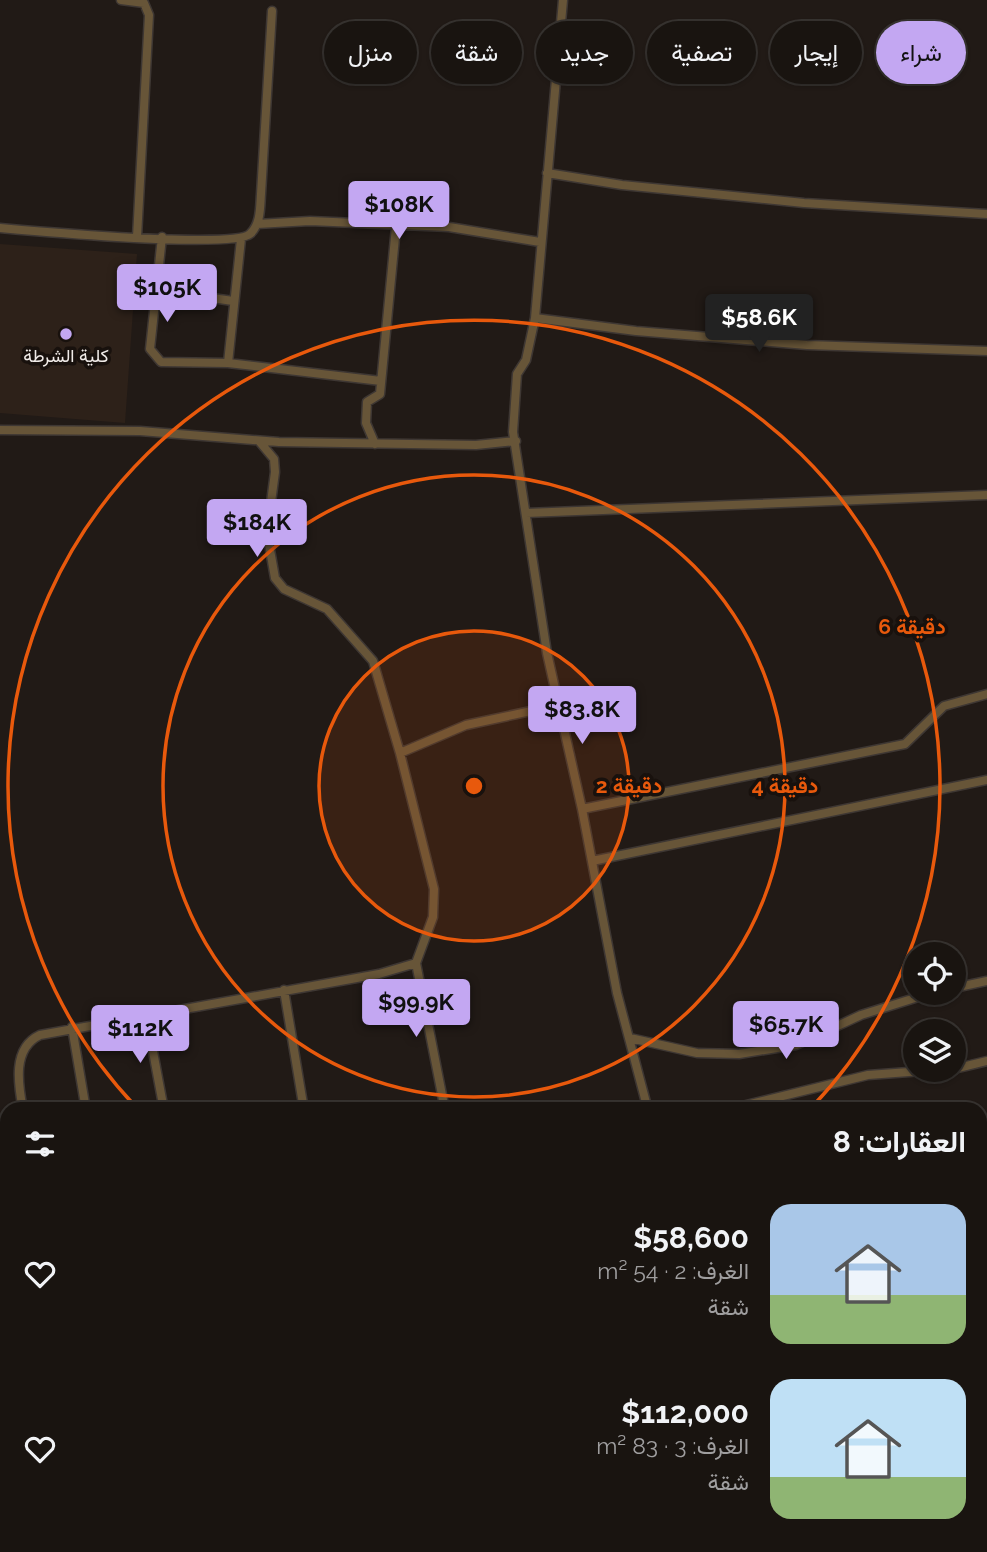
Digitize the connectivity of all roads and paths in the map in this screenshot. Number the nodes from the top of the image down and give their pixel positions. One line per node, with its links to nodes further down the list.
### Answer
1 (121, 0): 9 (street)
2 (564, 0): 4 (street)
3 (272, 11): 6 (street)
4 (547, 173): 5 (street); 12 (street)
5 (987, 214)
6 (257, 224): 7 (street); 11 (street)
7 (396, 226): 12 (street); 18 (street)
8 (0, 228): 9 (street)
9 (137, 237): 10 (street)
10 (162, 237): 11 (street); 13 (street)
11 (241, 239): 14 (street)
12 (540, 242): 15 (street)
13 (156, 290): 14 (street); 17 (street)
14 (233, 301): 17 (street)
15 (535, 318): 16 (street); 20 (street)
16 (987, 351)
17 (228, 363): 18 (street)
18 (381, 382): 23 (street)
19 (0, 430): 21 (street)
20 (516, 441): 23 (street); 26 (street)
21 (259, 442): 22 (street); 24 (street)
22 (283, 442): 23 (street); 24 (street)
23 (375, 444)
24 (274, 459): 29 (street)
25 (987, 495): 26 (street)
26 (526, 513): 28 (street)
27 (987, 694): 31 (street)
28 (559, 705): 29 (street); 31 (street)
29 (400, 753): 33 (street)
30 (987, 780): 32 (street)
31 (582, 809): 32 (street)
32 (592, 862): 40 (street)
33 (416, 963): 36 (street); 48 (street)
34 (987, 981): 35 (street)
35 (966, 985)
36 (284, 990): 38 (street); 47 (street)
37 (903, 1000): 40 (street)
38 (146, 1014): 39 (street); 46 (street)
39 (72, 1027): 44 (street); 45 (street)
40 (631, 1038): 49 (street)
41 (987, 1061): 42 (street)
42 (966, 1066)
43 (903, 1072): 50 (street)
44 (22, 1102)
45 (85, 1102)
46 (162, 1102)
47 (303, 1102)
48 (442, 1102)
49 (646, 1102)
50 (758, 1102)

